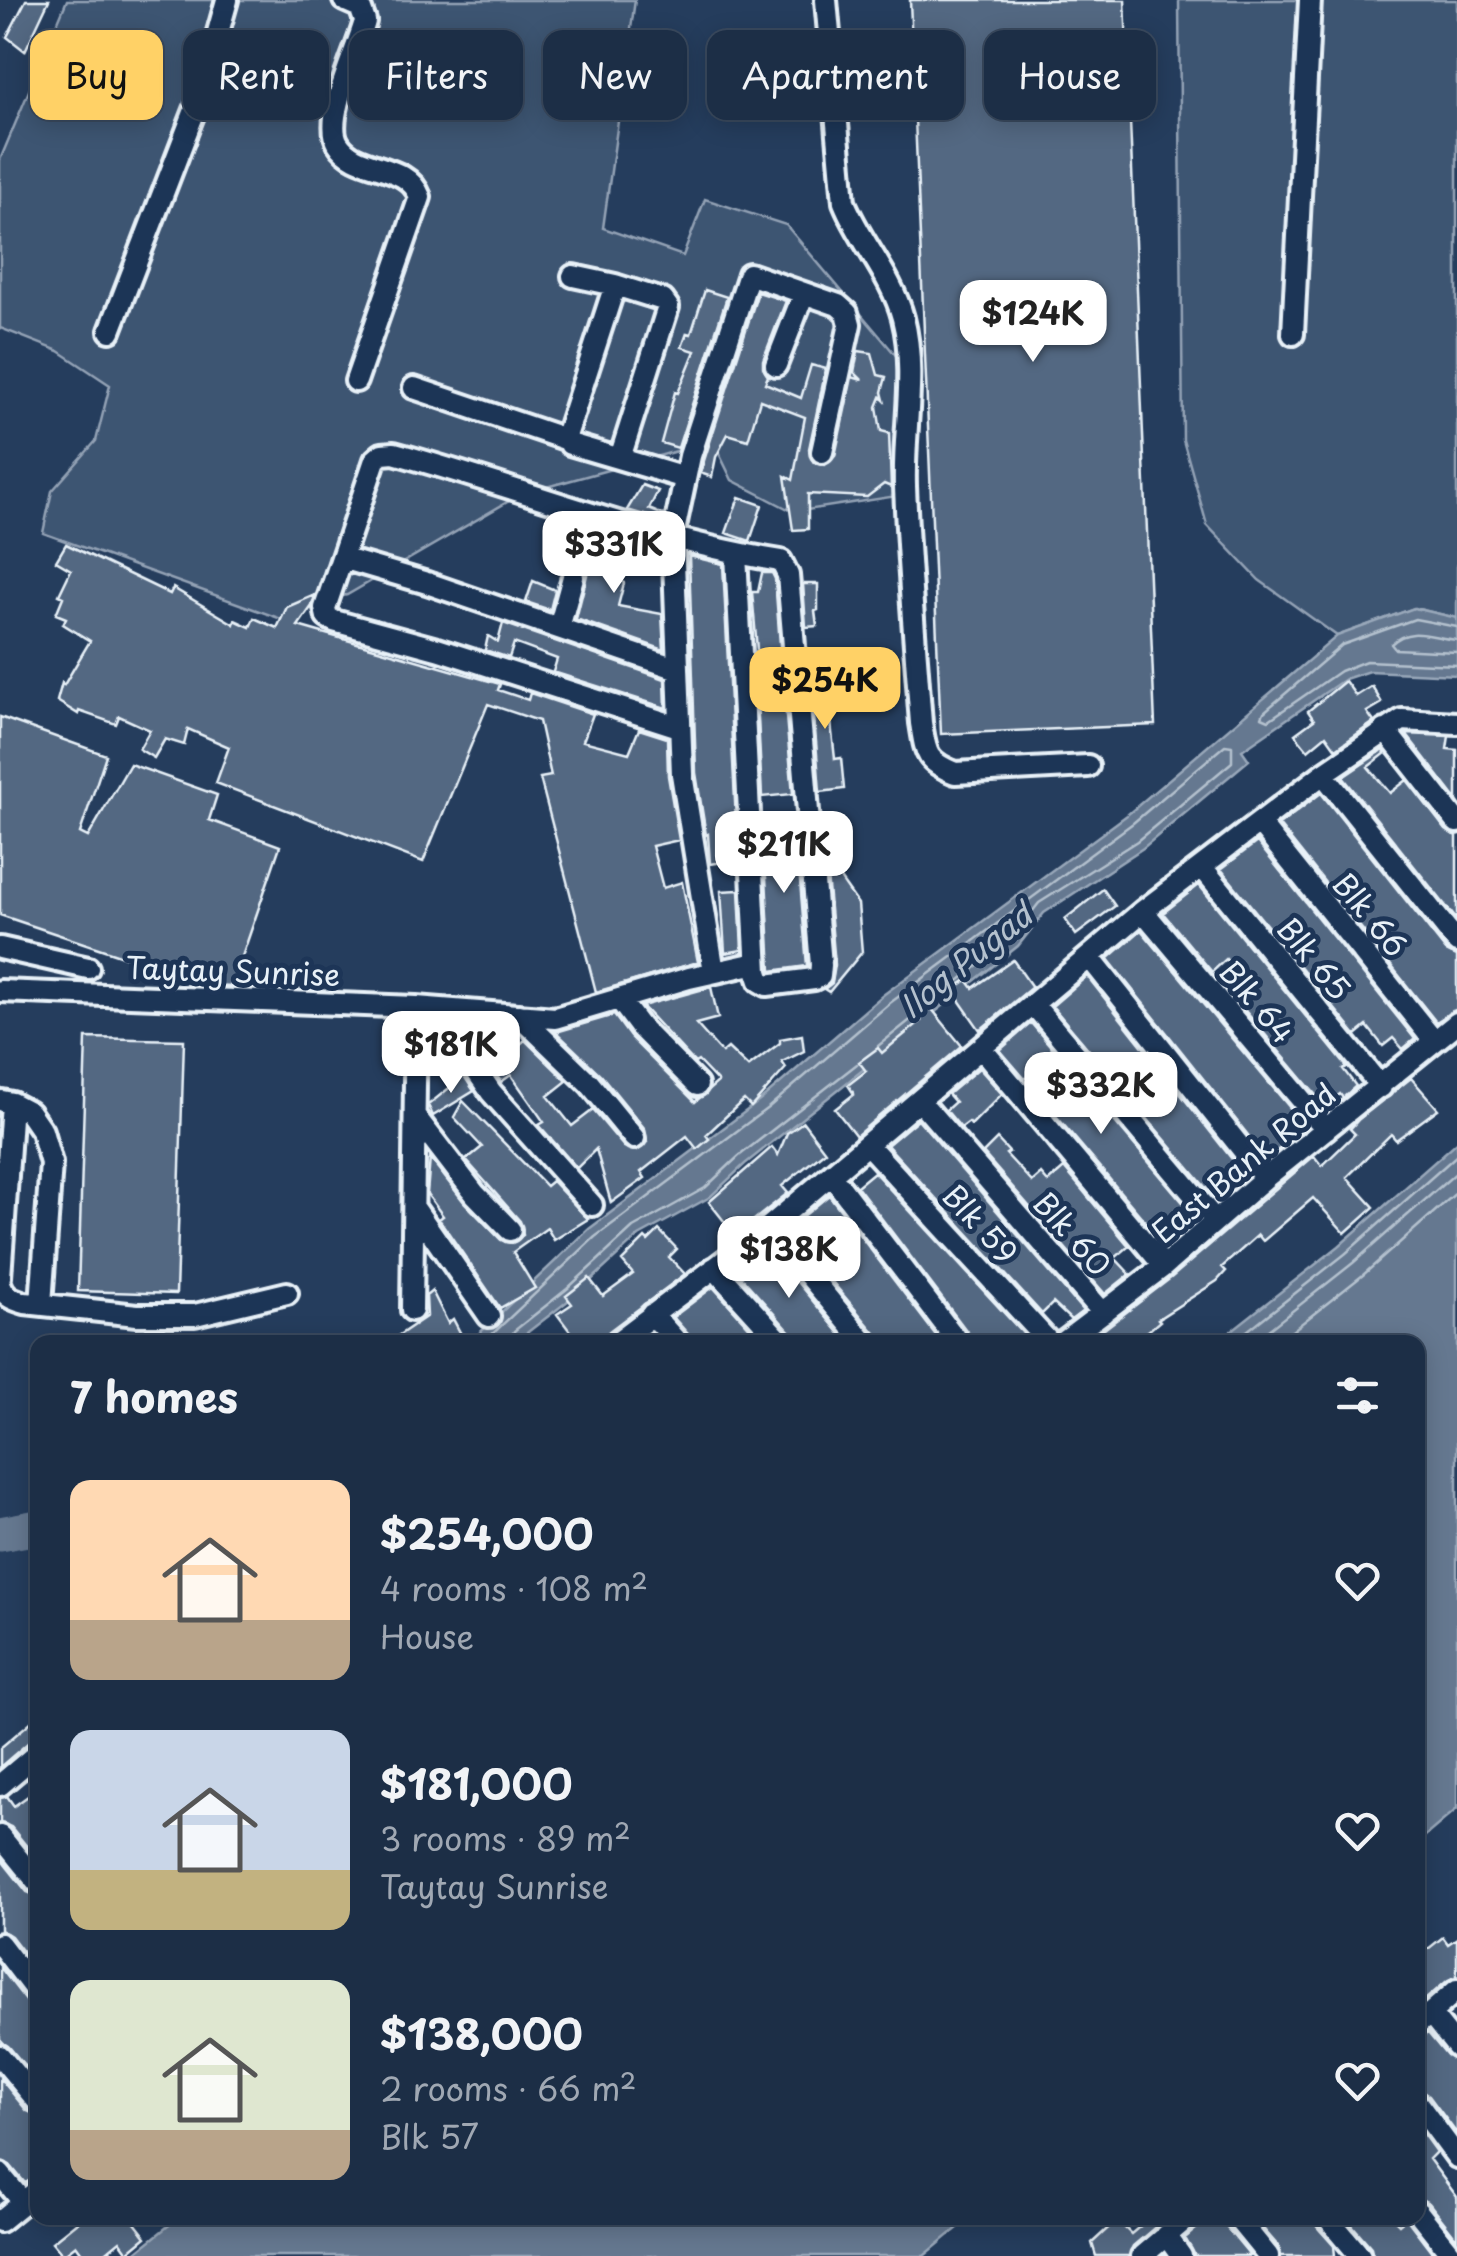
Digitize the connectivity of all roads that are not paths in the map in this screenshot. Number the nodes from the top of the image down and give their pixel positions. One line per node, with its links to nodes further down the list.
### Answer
1 (226, 0): 8 (street)
2 (344, 0): 11 (street)
3 (826, 0): 26 (street)
4 (1310, 0): 9 (street)
5 (573, 276): 6 (street)
6 (616, 285): 13 (street); 15 (street)
7 (804, 293): 10 (street); 14 (street); 16 (street)
8 (110, 331)
9 (1292, 334)
10 (776, 365)
11 (356, 381)
12 (414, 388): 13 (street)
13 (568, 440): 15 (street)
14 (822, 452)
15 (620, 458): 16 (street)
16 (685, 478): 17 (street)
17 (673, 536): 18 (street); 19 (street); 22 (street)
18 (736, 554): 35 (street); 35 (street)
19 (342, 558): 21 (street); 24 (street)
20 (573, 577): 21 (street)
21 (559, 628): 22 (street)
22 (678, 669): 24 (street)
23 (1457, 723): 25 (street)
24 (679, 726): 37 (street)
25 (1384, 730): 27 (street); 28 (street)
26 (1088, 766)
27 (1323, 774): 29 (street); 32 (street)
28 (1457, 822)
29 (1261, 825): 30 (street); 44 (street, Blk 66)
30 (1202, 867): 31 (street); 47 (street, Blk 65)
31 (1143, 911): 34 (street); 51 (street, Blk 64)
32 (1457, 942)
33 (0, 948): 36 (street)
34 (1090, 958): 40 (street); 55 (street)
35 (756, 963): 37 (street, Taytay Sunrise)
36 (88, 968)
37 (714, 972): 39 (street, Taytay Sunrise)
38 (0, 991): 41 (street, Taytay Sunrise)
39 (619, 999): 42 (street, Taytay Sunrise); 46 (street)
40 (1033, 1004): 45 (street); 58 (street)
41 (425, 1008): 42 (street, Taytay Sunrise); 50 (street); 56 (street)
42 (519, 1015): 52 (street)
43 (1457, 1023): 44 (street, East Bank Road)
44 (1434, 1040): 47 (street, East Bank Road)
45 (982, 1049): 49 (street); 61 (street)
46 (697, 1085)
47 (1381, 1087): 51 (street, East Bank Road)
48 (6, 1101): 63 (street); 65 (street)
49 (920, 1101): 53 (street); 67 (street, Blk 60)
50 (416, 1117): 57 (street); 60 (street)
51 (1326, 1128): 55 (street, East Bank Road)
52 (634, 1138)
53 (868, 1145): 54 (street); 75 (street, Blk 59)
54 (831, 1176): 59 (street); 74 (street)
55 (1265, 1178): 58 (street, East Bank Road)
56 (592, 1206)
57 (415, 1208): 66 (street); 69 (street)
58 (1215, 1220): 61 (street, East Bank Road)
59 (769, 1228): 62 (street); 73 (street)
60 (510, 1230)
61 (1164, 1266): 67 (street, East Bank Road)
62 (714, 1268): 68 (street); 72 (street)
63 (0, 1280): 65 (street)
64 (287, 1293): 65 (street)
65 (41, 1304)
66 (412, 1310)
67 (1103, 1313): 76 (street, East Bank Road)
68 (652, 1314): 70 (street); 71 (street)
69 (489, 1316)
70 (626, 1335)
71 (671, 1335)
72 (776, 1335)
73 (858, 1335)
74 (953, 1335)
75 (1043, 1335)
76 (1073, 1335)
77 (30, 1763): 78 (street)
78 (0, 1784)
79 (0, 1836): 80 (street)
80 (30, 1873)
81 (0, 1944): 82 (street)
82 (30, 1983)
83 (1457, 1990): 84 (street)
84 (1425, 2017)
85 (1425, 2019): 86 (street)
86 (1457, 2048)
87 (0, 2056): 88 (street)
88 (30, 2092)
89 (1425, 2114): 90 (street)
90 (1457, 2157)
91 (0, 2174): 92 (street)
92 (30, 2196): 93 (street)
93 (0, 2221)
94 (1425, 2221): 103 (street)
95 (1179, 2225): 98 (street)
96 (1243, 2225): 101 (street)
97 (1334, 2225): 102 (street)
98 (1166, 2236): 99 (street); 100 (street)
99 (1142, 2256)
100 (1181, 2256)
101 (1268, 2256)
102 (1360, 2256)
103 (1453, 2256)

